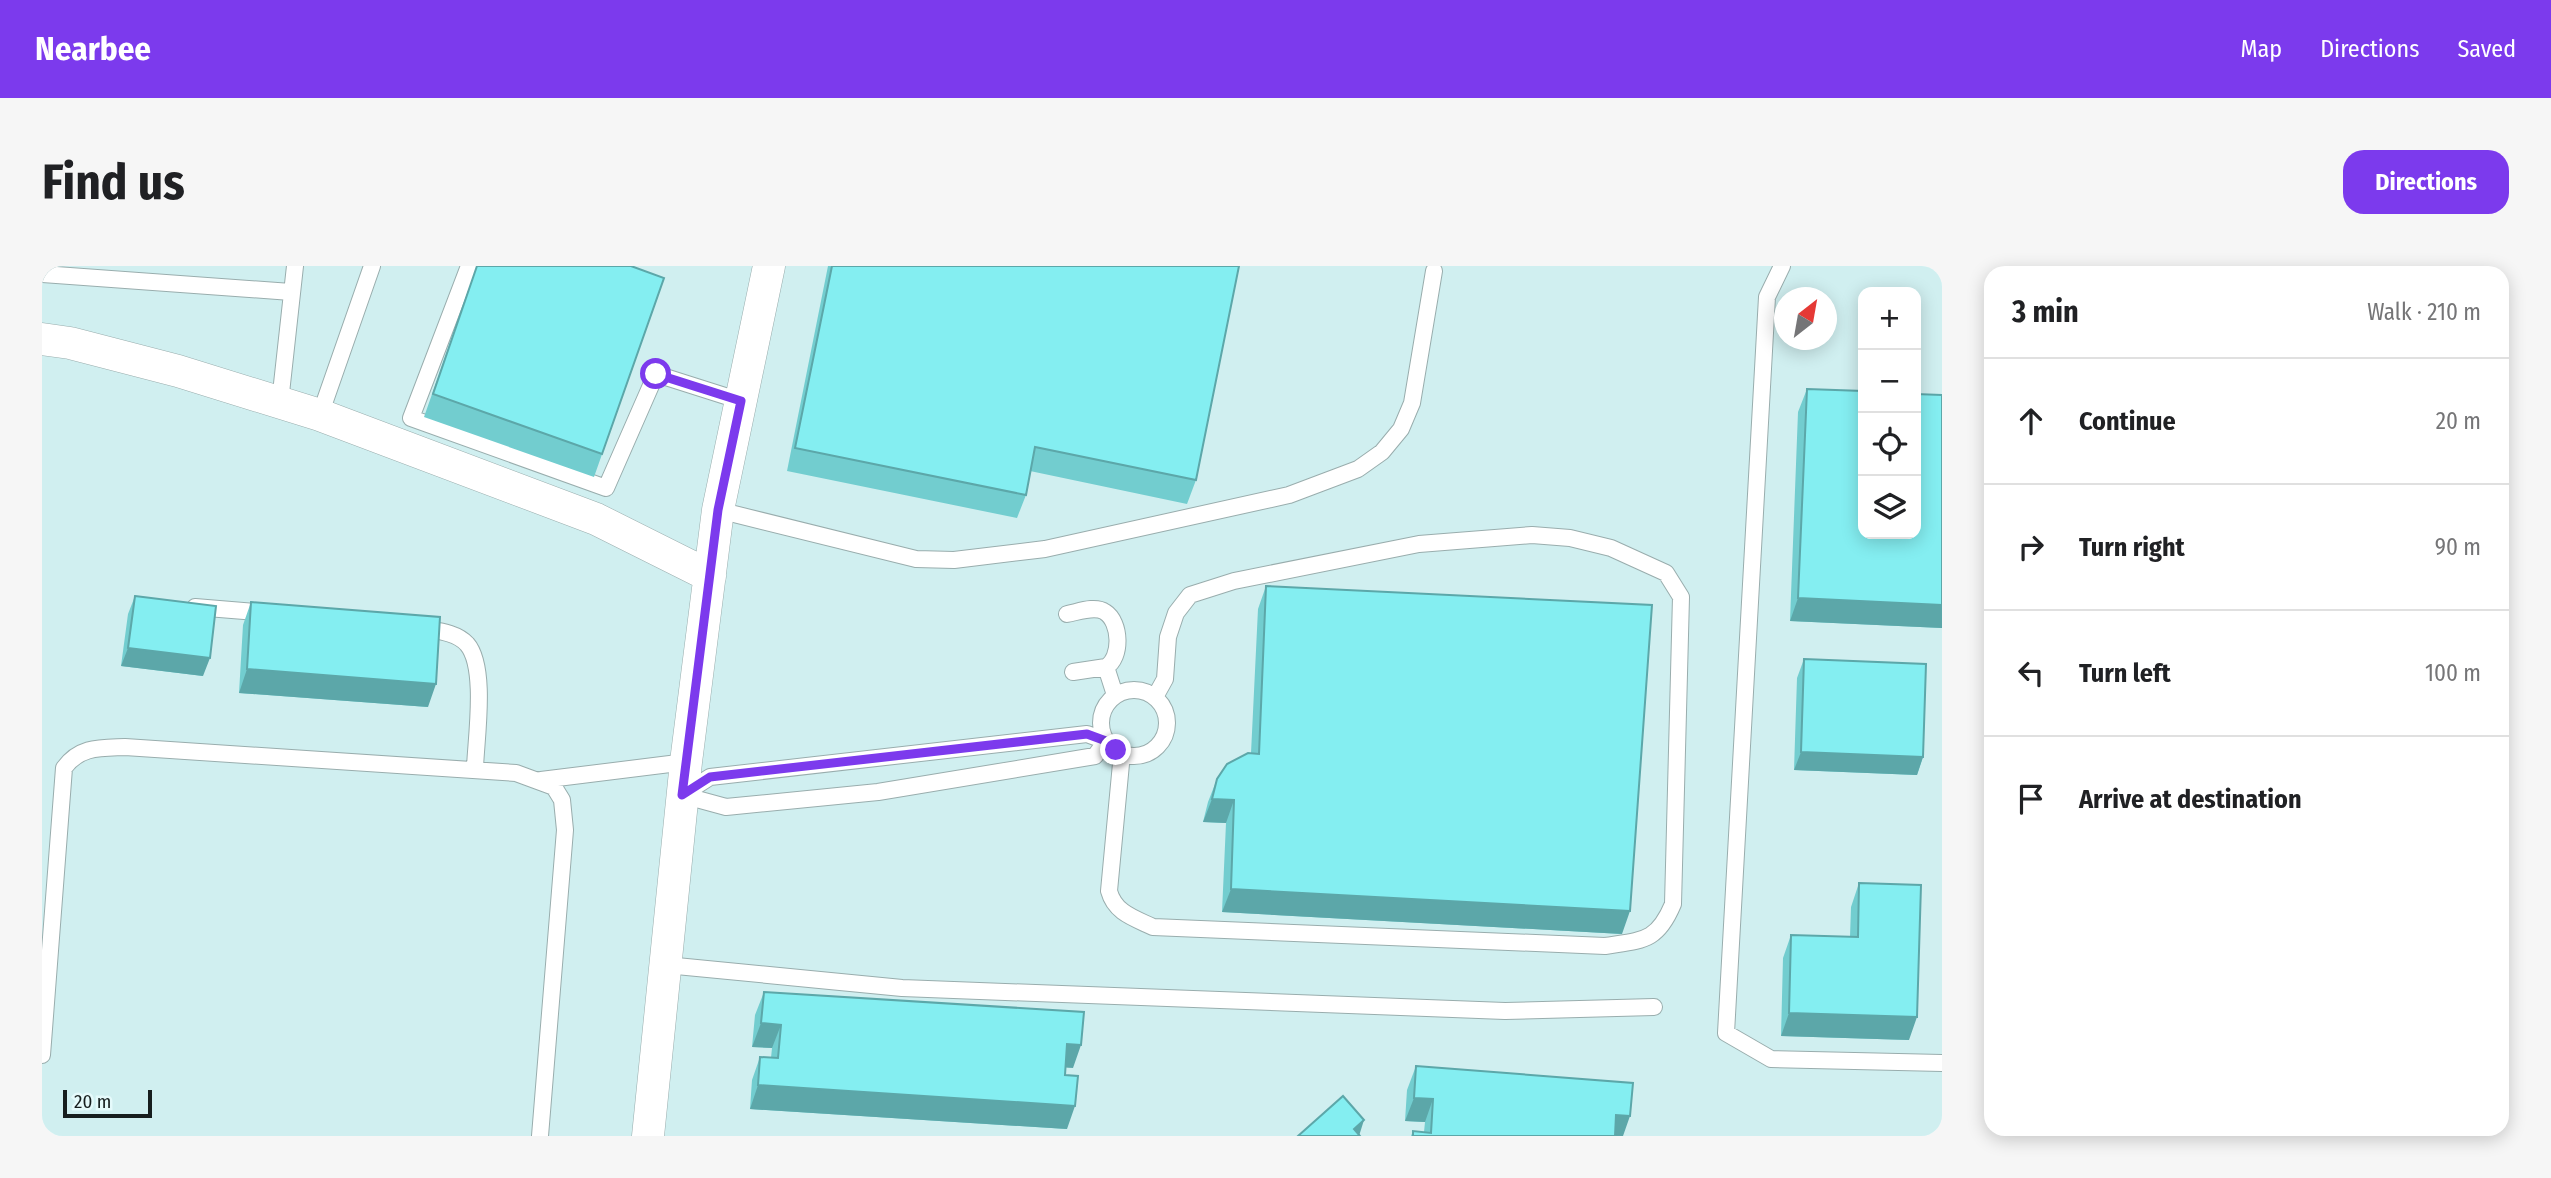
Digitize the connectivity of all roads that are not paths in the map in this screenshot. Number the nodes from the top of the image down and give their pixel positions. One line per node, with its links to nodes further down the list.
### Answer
1 (295, 266): 8 (lane)
2 (372, 266): 12 (lane)
3 (469, 266): 10 (lane)
4 (769, 266): 10 (street)
5 (1782, 266): 32 (lane)
6 (1434, 271): 13 (lane)
7 (42, 274): 8 (lane)
8 (291, 292): 11 (lane)
9 (42, 339): 11 (street)
10 (741, 401): 13 (street)
11 (280, 402): 12 (street)
12 (320, 415): 14 (street)
13 (718, 510): 14 (street)
14 (710, 576): 25 (street)
15 (184, 606): 16 (lane)
16 (281, 614)
17 (1067, 614): 19 (lane)
18 (406, 625): 26 (lane)
19 (1106, 667): 20 (lane); 21 (lane)
20 (1073, 672)
21 (1115, 695): 22 (lane); 23 (lane)
22 (1155, 697): 24 (lane); 24 (lane)
23 (1106, 741): 24 (lane); 28 (lane); 28 (lane)
24 (1122, 753)
25 (686, 762): 27 (lane); 28 (street)
26 (475, 768): 27 (lane); 31 (lane)
27 (541, 780): 33 (lane)
28 (682, 795): 29 (street)
29 (666, 965): 30 (lane); 34 (street)
30 (1654, 1007)
31 (42, 1055)
32 (1942, 1063)
33 (540, 1136)
34 (648, 1136)

